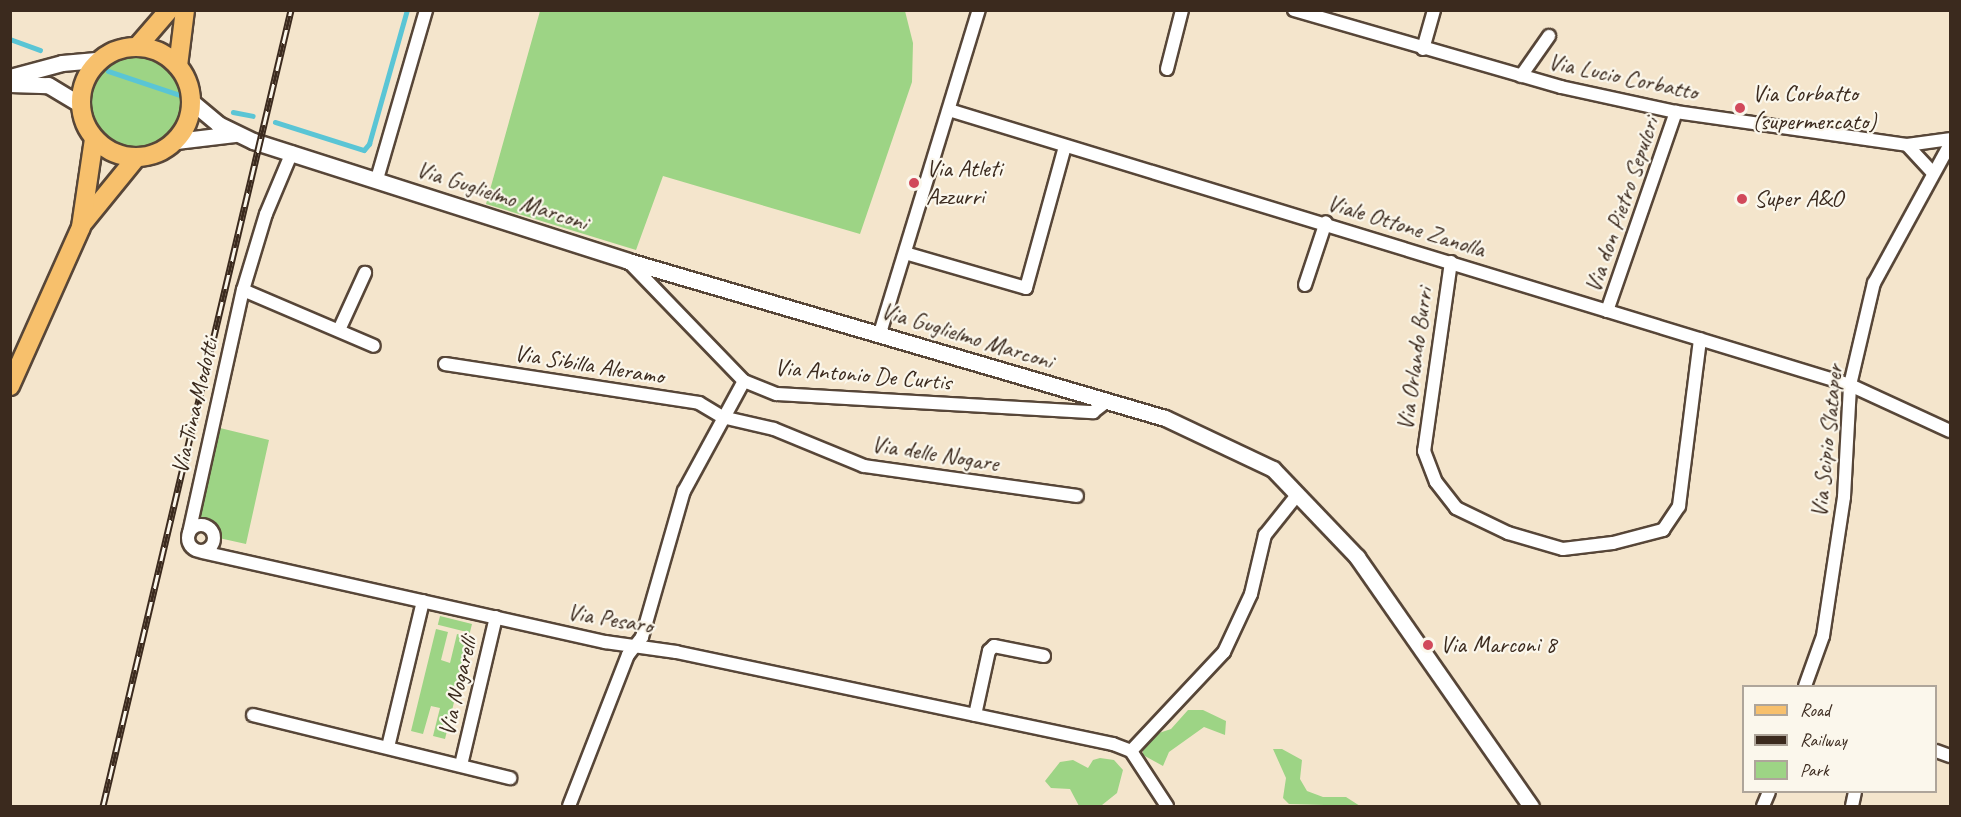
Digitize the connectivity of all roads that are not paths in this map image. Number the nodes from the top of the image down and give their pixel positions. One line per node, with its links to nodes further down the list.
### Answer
1 (169, 10): 10 (main road)
2 (185, 10): 13 (main road)
3 (426, 10): 32 (street)
4 (979, 10): 20 (street)
5 (1182, 10): 14 (street)
6 (1294, 10): 8 (street, Via Lucio Corbatto)
7 (1434, 10): 11 (street)
8 (1324, 15): 11 (street, Via Lucio Corbatto)
9 (1549, 36): 15 (street)
10 (137, 47): 12 (main road); 13 (main road)
11 (1423, 49): 15 (street, Via Lucio Corbatto)
12 (99, 60): 16 (street); 19 (main road)
13 (178, 66): 18 (main road)
14 (1167, 69)
15 (1521, 76): 21 (street, Via Lucio Corbatto)
16 (10, 77)
17 (10, 84): 19 (street)
18 (192, 102): 22 (street, Via Guglielmo Marconi); 25 (main road)
19 (81, 104): 23 (main road)
20 (949, 110): 28 (street, Viale Ottone Zanolla); 35 (street)
21 (1676, 112): 27 (street, Via Lucio Corbatto); 41 (street, Via don Pietro Sepulcri)
22 (235, 134): 25 (street, Via Guglielmo Marconi); 29 (street, Via Guglielmo Marconi)
23 (94, 139): 30 (main road); 34 (main road)
24 (1950, 139): 27 (street, Via Lucio Corbatto)
25 (176, 141): 30 (main road)
26 (1950, 144): 31 (street, Via Scipio Slataper)
27 (1907, 145): 31 (street)
28 (1065, 146): 33 (street, Viale Ottone Zanolla); 35 (street)
29 (292, 152): 32 (street, Via Guglielmo Marconi); 40 (street, Via Tina Modotti)
30 (136, 158): 34 (main road)
31 (1933, 172): 48 (street, Via Scipio Slataper)
32 (377, 178): 36 (street, Via Guglielmo Marconi)
33 (1326, 222): 37 (street, Viale Ottone Zanolla); 39 (street)
34 (81, 227): 49 (main road)
35 (905, 254): 43 (street)
36 (628, 261): 43 (street, Via Guglielmo Marconi); 47 (street, Via Antonio De Curtis)
37 (1451, 262): 41 (street, Viale Ottone Zanolla); 44 (street, Via Orlando Burri)
38 (365, 273): 42 (street)
39 (1305, 285)
40 (243, 290): 42 (street); 55 (street, Via Tina Modotti)
41 (1607, 311): 44 (street, Viale Ottone Zanolla)
42 (339, 330): 45 (street)
43 (880, 333): 50 (street, Via Guglielmo Marconi)
44 (1700, 339): 48 (street, Viale Ottone Zanolla)
45 (374, 346)
46 (445, 364): 51 (street, Via Sibilla Aleramo)
47 (744, 381): 50 (street, Via Antonio De Curtis); 51 (street)
48 (1850, 385): 52 (street, Viale Ottone Zanolla); 63 (street, Via Scipio Slataper)
49 (10, 386)
50 (1106, 402): 53 (street, Via Guglielmo Marconi)
51 (722, 417): 54 (street, Via delle Nogare); 61 (street)
52 (1950, 431)
53 (1297, 495): 67 (street); 73 (street, Via Guglielmo Marconi)
54 (1077, 496)
55 (189, 532): 56 (street, Via Pesaro); 57 (street)
56 (214, 542): 57 (street); 58 (street, Via Pesaro)
57 (202, 552): 58 (street, Via Pesaro)
58 (239, 560): 59 (street, Via Pesaro)
59 (423, 601): 60 (street, Via Pesaro); 66 (street)
60 (496, 617): 61 (street, Via Pesaro); 68 (street, Via Nogarelli)
61 (636, 645): 65 (street, Via Pesaro); 71 (street)
62 (1044, 656): 65 (street)
63 (1806, 685)
64 (253, 715): 66 (street, Via Nogarelli)
65 (975, 715): 67 (street, Via Pesaro)
66 (388, 747): 68 (street, Via Nogarelli)
67 (1131, 751): 72 (street)
68 (461, 765): 69 (street, Via Nogarelli)
69 (510, 778)
70 (1769, 793): 74 (street)
71 (569, 807)
72 (1167, 807)
73 (1532, 807)
74 (1763, 807)

